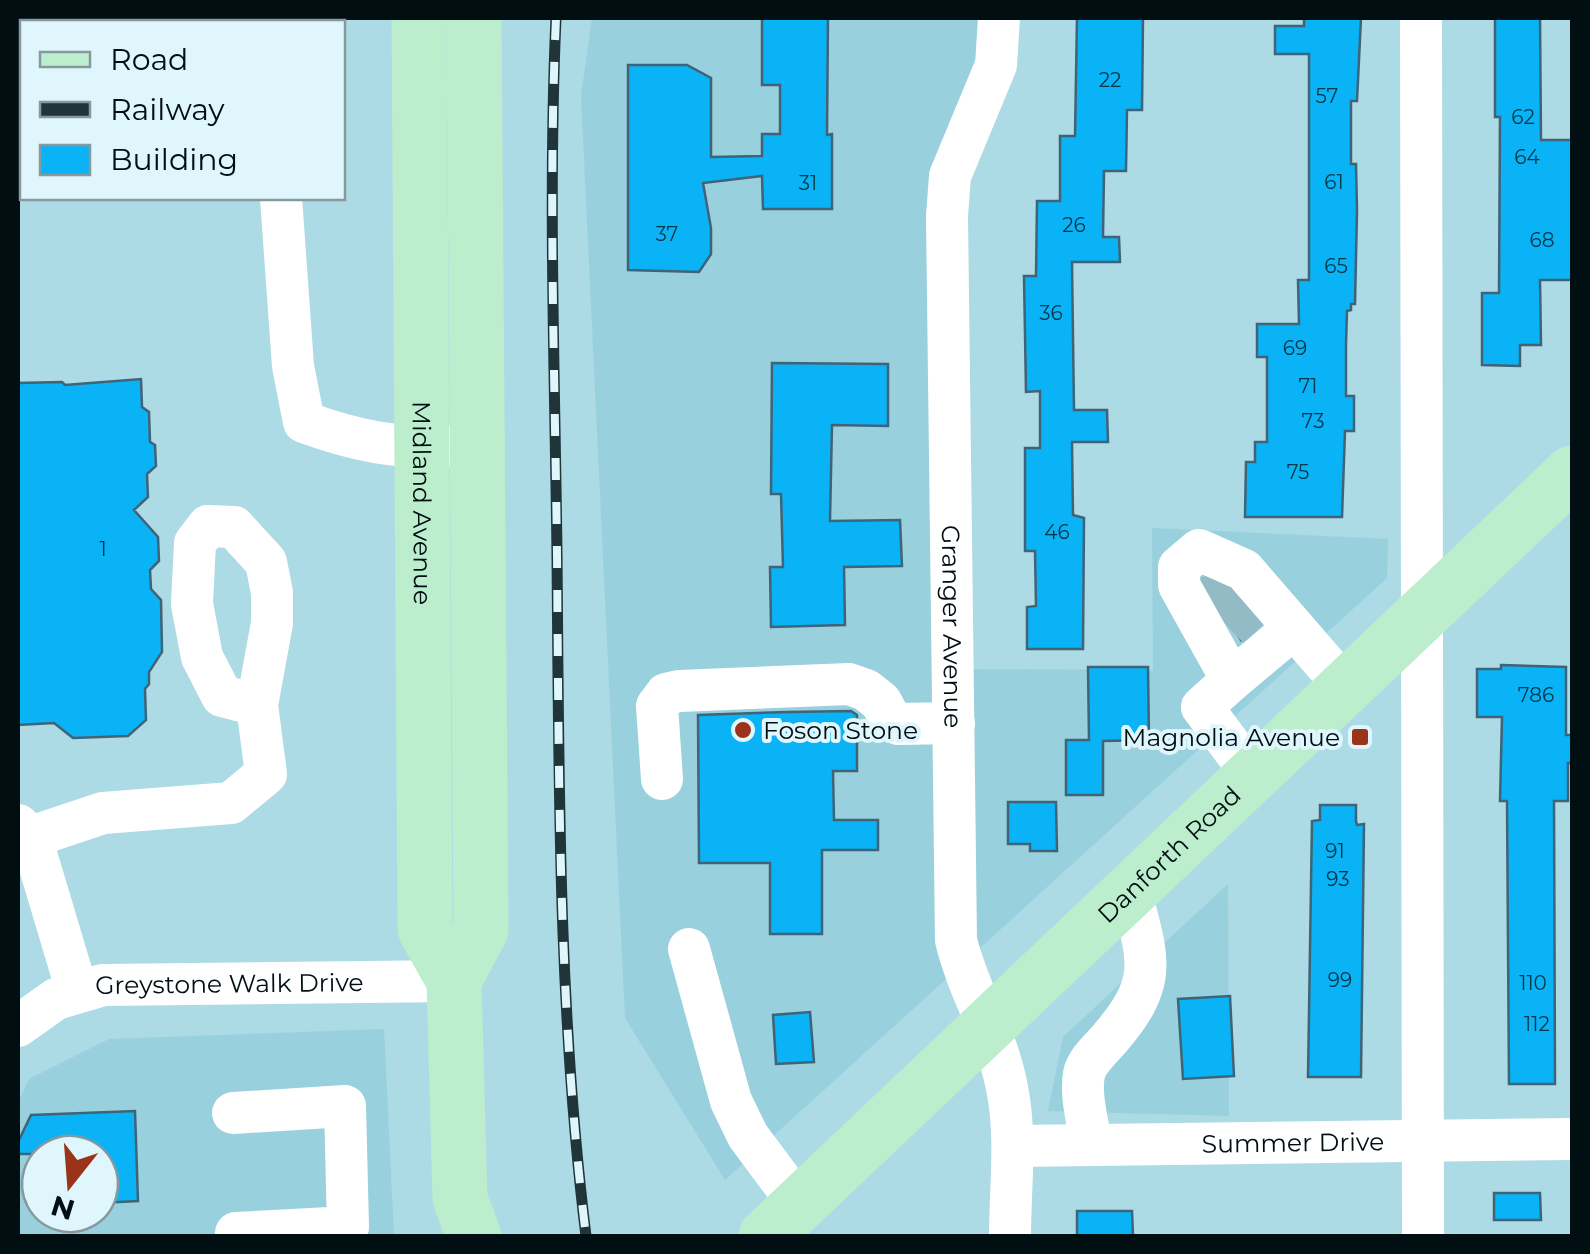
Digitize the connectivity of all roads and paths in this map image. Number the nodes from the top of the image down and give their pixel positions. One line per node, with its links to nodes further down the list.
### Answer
1 (418, 18): 7 (main road, Midland Avenue)
2 (474, 18): 6 (main road, Midland Avenue)
3 (1000, 18): 14 (street, Granger Avenue)
4 (1421, 18): 9 (street)
5 (281, 200): 7 (street)
6 (477, 444): 7 (street); 20 (main road, Midland Avenue)
7 (420, 447): 20 (main road, Midland Avenue)
8 (1572, 473): 9 (main road, Danforth Road)
9 (1422, 617): 12 (main road, Danforth Road); 26 (street)
10 (1294, 628): 11 (street); 11 (street); 12 (street)
11 (1232, 680): 15 (street)
12 (1347, 689): 15 (main road, Danforth Road)
13 (257, 705): 17 (street)
14 (954, 724): 16 (street); 23 (street, Granger Avenue)
15 (1254, 777): 18 (main road, Danforth Road)
16 (662, 778)
17 (22, 837): 21 (street)
18 (1131, 893): 23 (main road, Danforth Road); 27 (street)
19 (690, 950): 29 (street)
20 (454, 981): 21 (street, Greystone Walk Drive); 30 (main road, Midland Avenue)
21 (77, 990): 22 (street, Greystone Walk Drive)
22 (18, 1026)
23 (987, 1026): 28 (street, Granger Avenue); 29 (main road, Danforth Road)
24 (233, 1113): 31 (street)
25 (1572, 1139): 26 (street, Summer Drive)
26 (1423, 1141): 27 (street, Summer Drive); 33 (street)
27 (1091, 1144): 28 (street, Summer Drive)
28 (1013, 1146): 32 (street, Granger Avenue)
29 (782, 1220)
30 (461, 1224)
31 (236, 1233)
32 (1010, 1236)
33 (1423, 1236)

